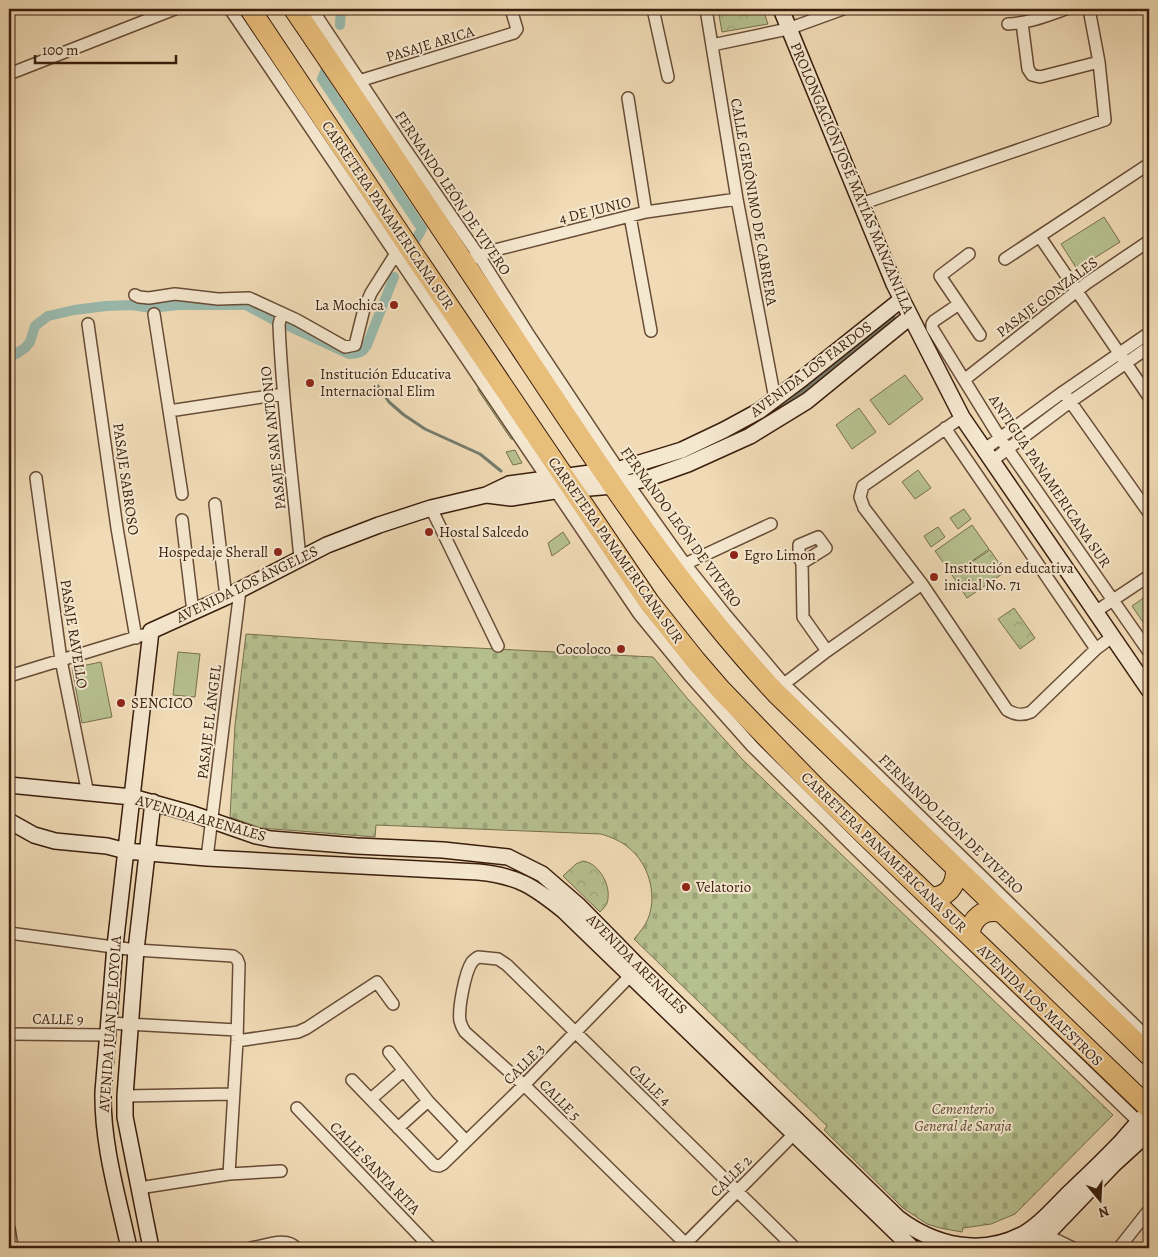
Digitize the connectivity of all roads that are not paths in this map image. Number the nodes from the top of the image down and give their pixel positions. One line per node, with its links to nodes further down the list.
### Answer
1 (175, 9): 18 (street)
2 (230, 9): 29 (street)
3 (250, 9): 29 (highway, CARRETERA PANAMERICANA SUR)
4 (294, 9): 20 (highway)
5 (312, 9): 20 (street)
6 (511, 9): 20 (street, PASAJE ARICA)
7 (653, 9): 19 (street)
8 (706, 9): 16 (street, CALLE GERÓNIMO DE CABRERA)
9 (781, 9): 15 (street, PROLONGACIÓN JOSÉ MATÍAS MANZANILLA)
10 (843, 9): 15 (street)
11 (1066, 9): 13 (street)
12 (1088, 9): 17 (street)
13 (1022, 23): 14 (street); 17 (street)
14 (1008, 24)
15 (788, 29): 16 (street); 24 (street, PROLONGACIÓN JOSÉ MATÍAS MANZANILLA)
16 (712, 45): 23 (street, CALLE GERÓNIMO DE CABRERA)
17 (1099, 62): 24 (street)
18 (9, 74)
19 (668, 77)
20 (351, 81): 31 (highway)
21 (628, 98): 25 (street)
22 (1149, 164): 27 (street)
23 (736, 199): 25 (street, 4 DE JUNIO); 50 (street, CALLE GERÓNIMO DE CABRERA)
24 (861, 204): 35 (street, PROLONGACIÓN JOSÉ MATÍAS MANZANILLA)
25 (646, 212): 26 (street, 4 DE JUNIO)
26 (630, 216): 31 (street, 4 DE JUNIO); 41 (street)
27 (1040, 237): 32 (street); 33 (street)
28 (1149, 241): 33 (street, PASAJE GONZALES)
29 (404, 254): 37 (street); 61 (highway, CARRETERA PANAMERICANA SUR)
30 (969, 254): 36 (street)
31 (471, 259): 60 (highway)
32 (1005, 259)
33 (1078, 291): 45 (street); 46 (street, PASAJE GONZALES)
34 (135, 294): 37 (street)
35 (902, 299): 39 (street, PROLONGACIÓN JOSÉ MATÍAS MANZANILLA); 50 (street, AVENIDA LOS FARDOS)
36 (959, 304): 43 (street); 46 (street, ANTIGUA PANAMERICANA SUR)
37 (282, 313): 48 (street, PASAJE SAN ANTONIO)
38 (154, 314): 52 (street)
39 (910, 317): 53 (street, PROLONGACIÓN JOSÉ MATÍAS MANZANILLA); 58 (street, AVENIDA LOS FARDOS)
40 (88, 324): 80 (street, PASAJE SABROSO)
41 (651, 331)
42 (1149, 333): 45 (street)
43 (980, 335)
44 (1149, 347): 45 (street)
45 (1123, 359): 47 (street); 49 (street); 51 (street)
46 (964, 380): 55 (street, ANTIGUA PANAMERICANA SUR)
47 (1063, 392): 51 (street); 55 (street)
48 (282, 394): 52 (street); 68 (street, PASAJE SAN ANTONIO)
49 (1149, 397)
50 (775, 399): 58 (street, AVENIDA LOS FARDOS)
51 (1070, 402): 56 (street); 65 (street)
52 (169, 411): 62 (street)
53 (962, 417): 54 (street); 57 (street, PROLONGACIÓN JOSÉ MATÍAS MANZANILLA)
54 (945, 428): 72 (street); 82 (street)
55 (1000, 438): 56 (street, ANTIGUA PANAMERICANA SUR); 57 (street)
56 (1008, 450): 57 (street); 75 (street, ANTIGUA PANAMERICANA SUR)
57 (989, 455): 77 (street, PROLONGACIÓN JOSÉ MATÍAS MANZANILLA)
58 (685, 457): 60 (street, AVENIDA LOS FARDOS)
59 (36, 478): 85 (street, PASAJE RAVELLO)
60 (616, 478): 61 (street, AVENIDA LOS ÁNGELES); 70 (street, FERNANDO LEÓN DE VIVERO); 98 (highway)
61 (560, 484): 64 (street, AVENIDA LOS ÁNGELES); 99 (highway, CARRETERA PANAMERICANA SUR); 124 (street, AVENIDA LOS MAESTROS)
62 (182, 494)
63 (215, 504): 74 (street)
64 (431, 508): 68 (street, AVENIDA LOS ÁNGELES); 81 (street)
65 (1149, 513)
66 (182, 520): 76 (street)
67 (771, 524): 70 (street)
68 (300, 560): 73 (street, AVENIDA LOS ÁNGELES)
69 (802, 563): 83 (street)
70 (685, 564): 87 (street, FERNANDO LEÓN DE VIVERO)
71 (1149, 578): 75 (street)
72 (922, 584): 82 (street); 83 (street)
73 (240, 590): 74 (street, AVENIDA LOS ÁNGELES); 94 (street, PASAJE EL ÁNGEL)
74 (226, 597): 76 (street, AVENIDA LOS ÁNGELES)
75 (1113, 600): 77 (street); 84 (street, ANTIGUA PANAMERICANA SUR)
76 (193, 612): 78 (street, AVENIDA LOS ÁNGELES)
77 (1095, 612): 79 (street, PROLONGACIÓN JOSÉ MATÍAS MANZANILLA)
78 (152, 631): 80 (street, AVENIDA LOS ÁNGELES); 91 (street, AVENIDA JUAN DE LOYOLA)
79 (1112, 637): 82 (street); 88 (street, PROLONGACIÓN JOSÉ MATÍAS MANZANILLA)
80 (136, 638): 85 (street, AVENIDA LOS ÁNGELES)
81 (498, 646)
82 (1096, 649)
83 (827, 651): 87 (street)
84 (1149, 652)
85 (61, 660): 86 (street, AVENIDA LOS ÁNGELES); 90 (street, PASAJE RAVELLO)
86 (9, 676)
87 (784, 684): 113 (street, FERNANDO LEÓN DE VIVERO)
88 (1149, 690)
89 (9, 785): 90 (street, AVENIDA ARENALES)
90 (88, 794): 91 (street, AVENIDA ARENALES)
91 (132, 798): 92 (street, AVENIDA ARENALES); 95 (street, AVENIDA JUAN DE LOYOLA)
92 (153, 802): 94 (street, AVENIDA ARENALES); 96 (street, AVENIDA JUAN DE LOYOLA)
93 (9, 821): 95 (street, AVENIDA ARENALES)
94 (212, 822): 97 (street, PASAJE EL ÁNGEL); 126 (street, AVENIDA ARENALES)
95 (126, 851): 96 (street, AVENIDA ARENALES); 103 (street, AVENIDA JUAN DE LOYOLA)
96 (147, 853): 97 (street, AVENIDA ARENALES); 104 (street, AVENIDA JUAN DE LOYOLA)
97 (207, 858): 106 (street, AVENIDA ARENALES)
98 (956, 870): 99 (highway); 100 (highway)
99 (930, 898): 102 (highway, CARRETERA PANAMERICANA SUR)
100 (1001, 912): 102 (highway); 115 (highway)
101 (9, 933): 103 (street)
102 (969, 935): 124 (highway, CARRETERA PANAMERICANA SUR)
103 (115, 946): 104 (street); 109 (street, AVENIDA JUAN DE LOYOLA)
104 (136, 950): 108 (street, AVENIDA JUAN DE LOYOLA); 112 (street)
105 (478, 957): 110 (street, CALLE 4); 118 (street, CALLE 5)
106 (630, 976): 110 (street, CALLE 3); 126 (street, AVENIDA ARENALES)
107 (392, 1004): 112 (street, CALLE 9)
108 (130, 1024): 109 (street, CALLE 9); 112 (street, CALLE 9); 120 (street, AVENIDA JUAN DE LOYOLA)
109 (108, 1029): 111 (street, CALLE 9); 137 (street, AVENIDA JUAN DE LOYOLA)
110 (575, 1033): 118 (street, CALLE 3); 131 (street, CALLE 4)
111 (9, 1034)
112 (237, 1035): 119 (street)
113 (1149, 1039)
114 (389, 1052): 116 (street)
115 (1149, 1055)
116 (403, 1071): 121 (street); 122 (street)
117 (352, 1080): 121 (street)
118 (524, 1085): 127 (street, CALLE 3); 135 (street, CALLE 5)
119 (233, 1094): 120 (street); 129 (street)
120 (124, 1096): 130 (street, AVENIDA JUAN DE LOYOLA)
121 (371, 1099): 125 (street)
122 (428, 1101): 125 (street); 127 (street)
123 (297, 1108): 141 (street, CALLE SANTA RITA)
124 (1147, 1121): 126 (street, AVENIDA ARENALES); 134 (street)
125 (398, 1128): 127 (street, CALLE 3)
126 (798, 1129): 131 (street, CALLE 2); 143 (street, AVENIDA ARENALES)
127 (466, 1141)
128 (280, 1171): 129 (street)
129 (229, 1174): 130 (street)
130 (139, 1188): 138 (street, AVENIDA JUAN DE LOYOLA)
131 (737, 1191): 135 (street, CALLE 2); 142 (street, CALLE 4)
132 (1149, 1210): 146 (street)
133 (9, 1228): 136 (street)
134 (1046, 1235): 144 (street); 145 (street)
135 (685, 1247)
136 (12, 1248)
137 (129, 1248)
138 (151, 1248)
139 (251, 1248): 140 (street)
140 (296, 1248)
141 (431, 1248)
142 (795, 1248)
143 (912, 1248)
144 (1025, 1248)
145 (1073, 1248)
146 (1119, 1248)

